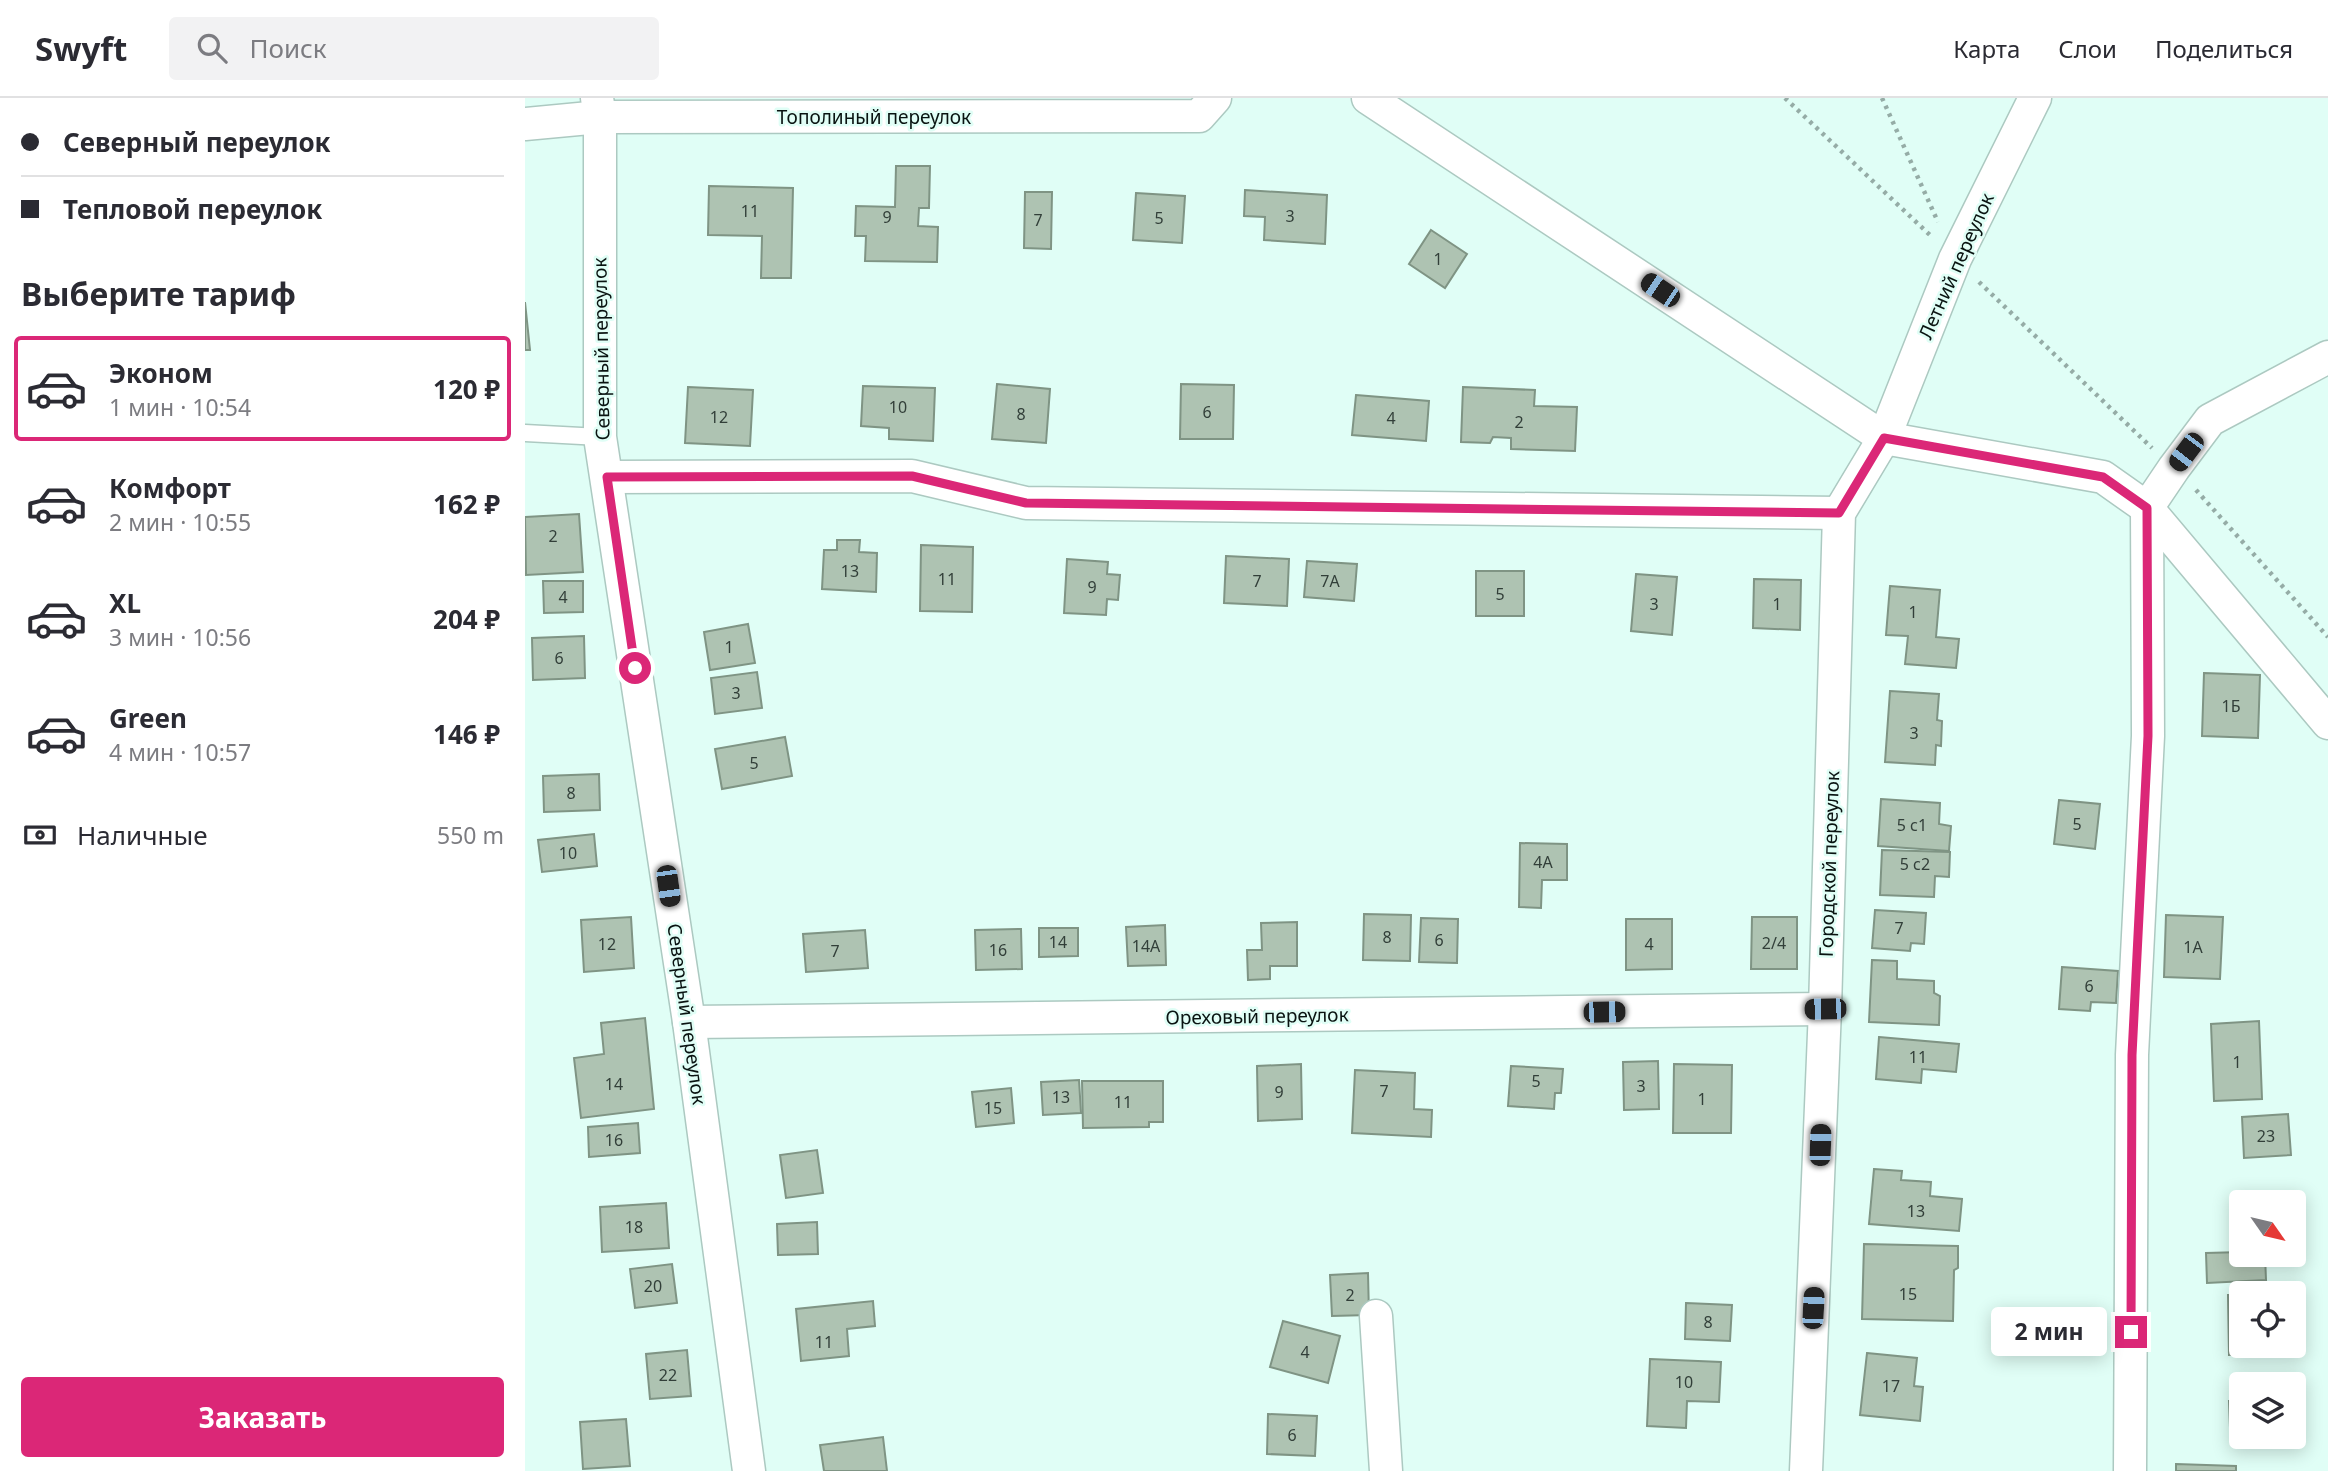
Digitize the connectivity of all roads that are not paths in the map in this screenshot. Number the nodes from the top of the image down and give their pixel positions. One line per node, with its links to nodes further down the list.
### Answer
1 (1215, 98): 4 (street, Тополиный переулок)
2 (1368, 98): 9 (street)
3 (2035, 98): 9 (street, Летний переулок)
4 (598, 108): 5 (street, Тополиный переулок); 8 (street, Северный переулок)
5 (525, 124)
6 (2328, 357): 11 (street)
7 (525, 433): 8 (lane)
8 (600, 437): 10 (street, Северный переулок)
9 (1884, 438): 11 (street); 12 (street, Городской переулок)
10 (607, 477): 12 (street); 15 (street, Северный переулок)
11 (2147, 508): 13 (street); 20 (street)
12 (1839, 513): 14 (street, Городской переулок)
13 (2328, 723)
14 (1825, 1009): 15 (street, Ореховый переулок); 19 (street, Городской переулок)
15 (689, 1022): 17 (street, Северный переулок)
16 (1376, 1316): 18 (street)
17 (749, 1471)
18 (1387, 1471)
19 (1806, 1471)
20 (2130, 1471)

